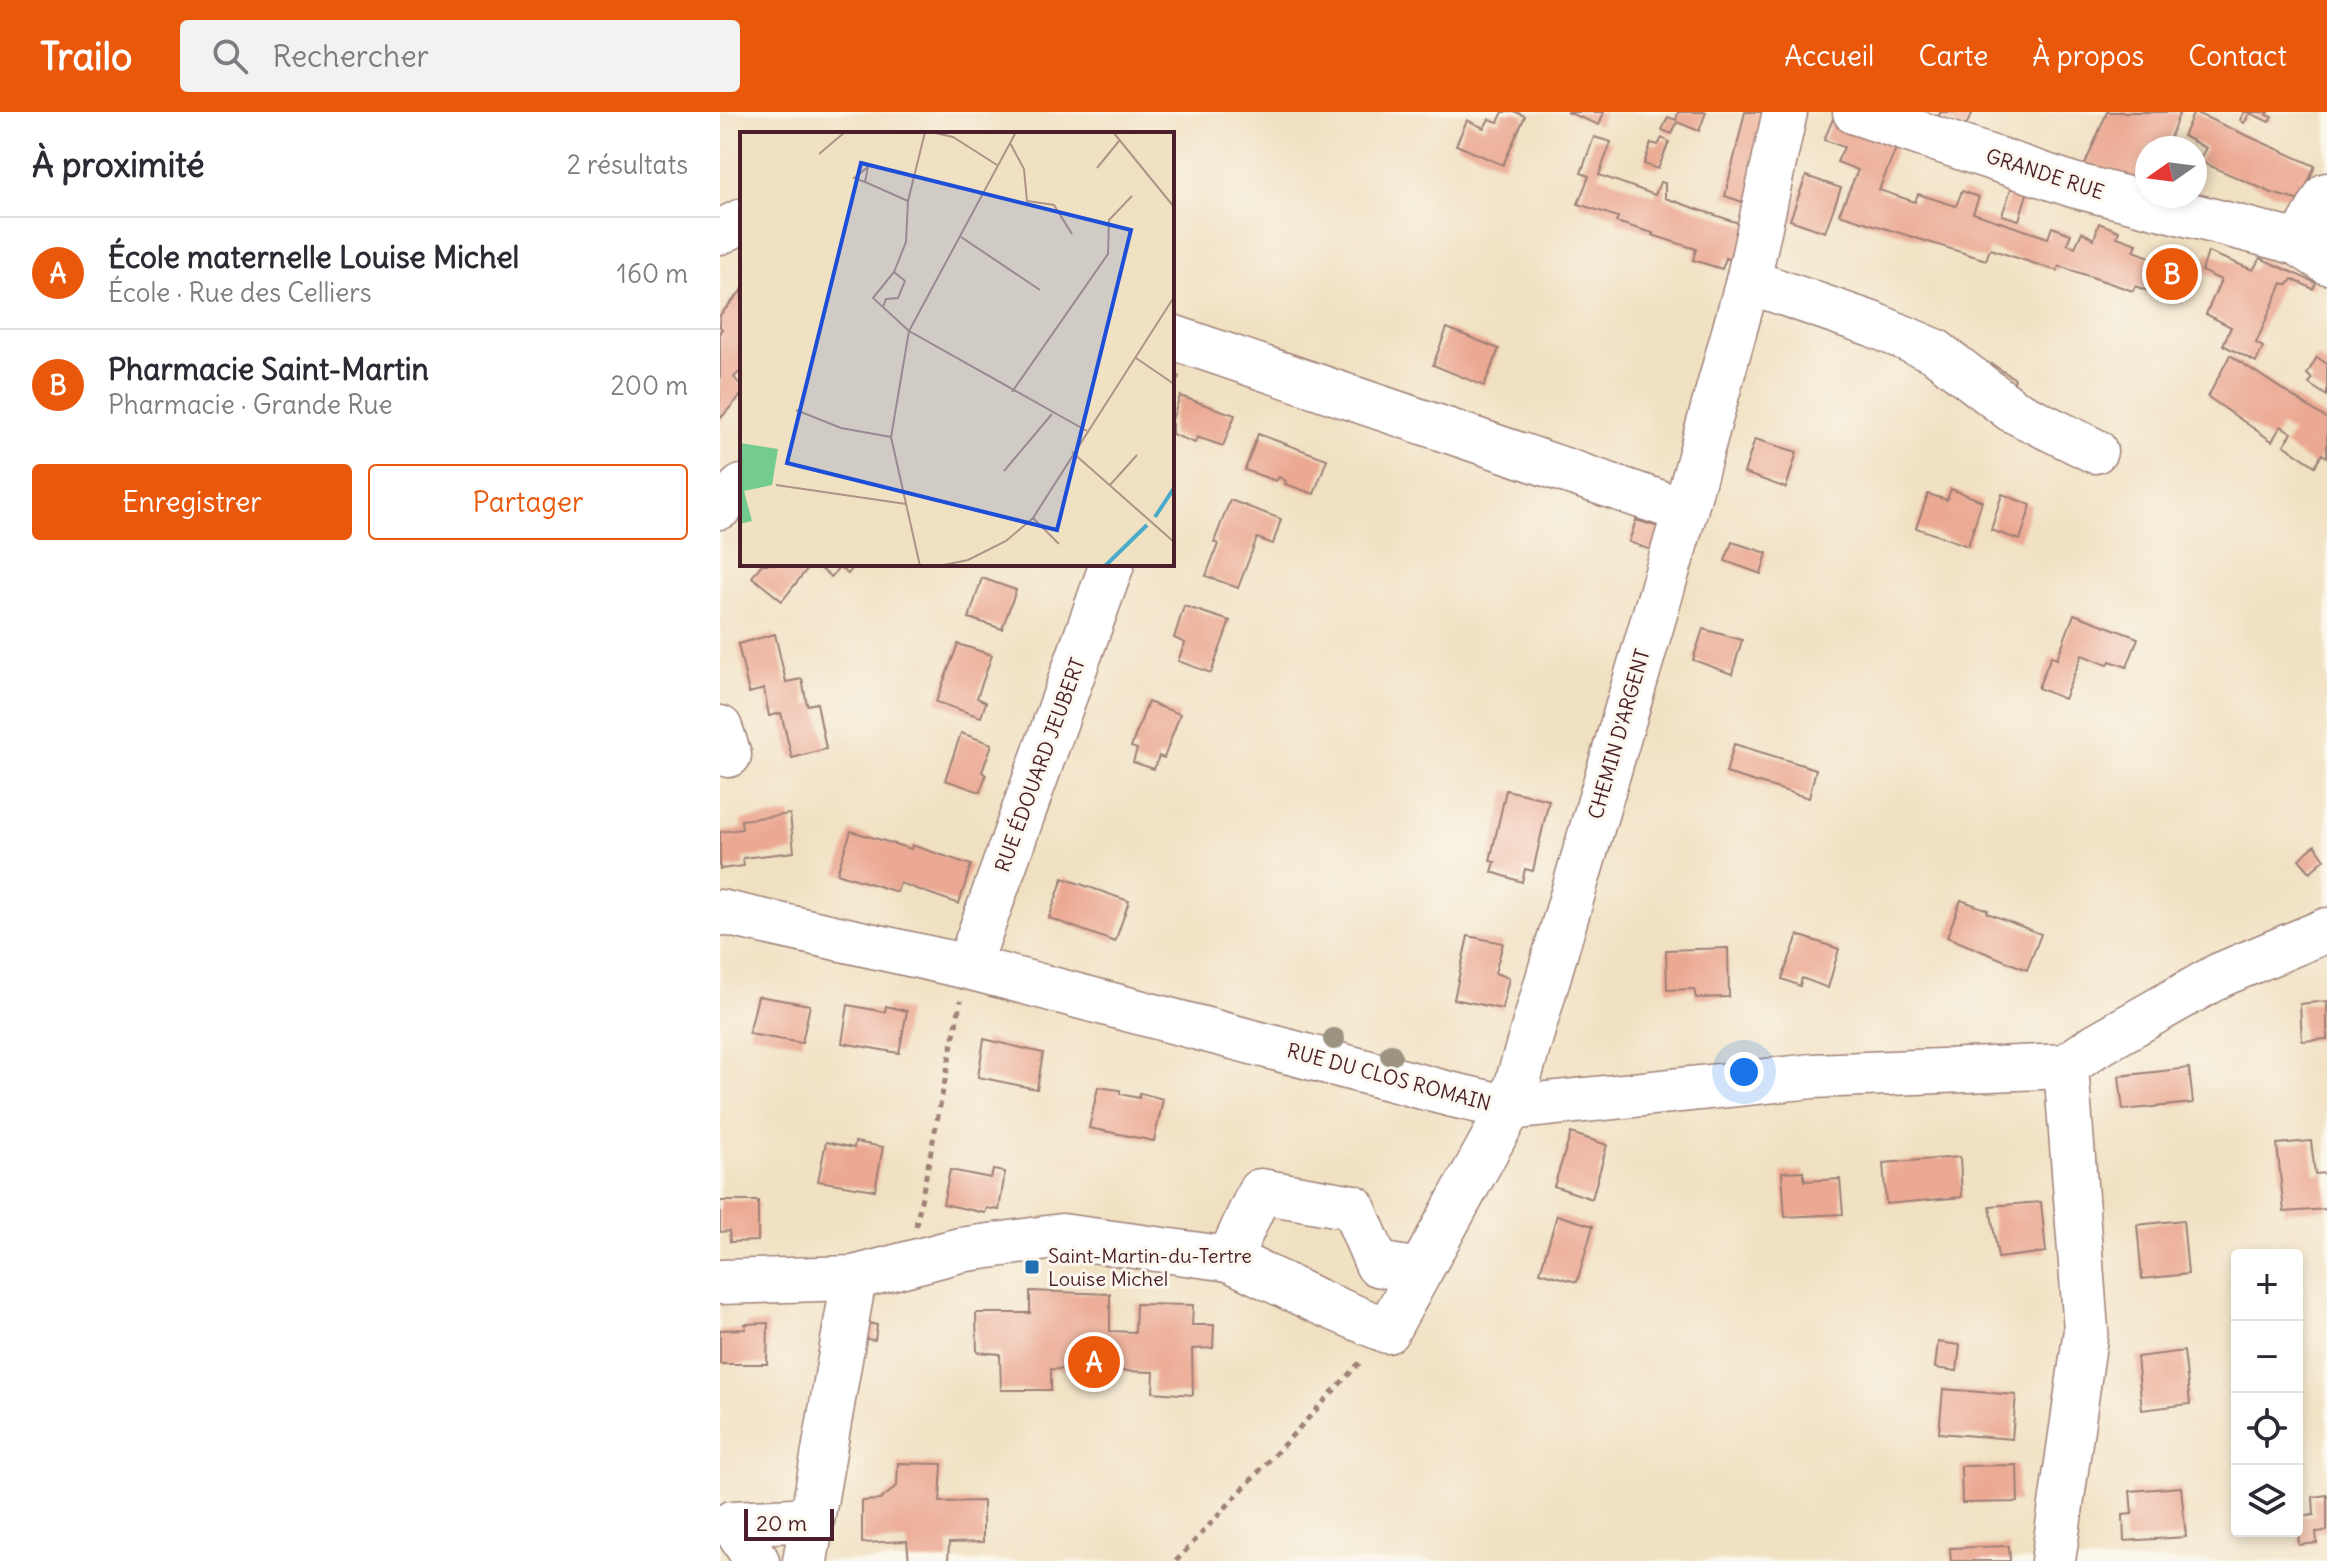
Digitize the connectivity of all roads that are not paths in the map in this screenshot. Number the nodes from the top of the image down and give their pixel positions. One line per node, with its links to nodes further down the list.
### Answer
1 (1785, 112): 8 (street, CHEMIN D'ARGENT)
2 (1855, 112): 3 (street, GRANDE RUE)
3 (1921, 122): 7 (street, GRANDE RUE)
4 (2327, 195): 7 (street)
5 (740, 222): 6 (street)
6 (720, 232)
7 (2313, 253)
8 (1748, 281): 10 (street); 13 (street, CHEMIN D'ARGENT)
9 (1174, 338): 13 (street)
10 (2095, 451)
11 (740, 489): 12 (street)
12 (720, 507)
13 (1685, 511): 19 (street, CHEMIN D'ARGENT)
14 (1111, 566): 17 (street, RUE ÉDOUARD JEUBERT)
15 (720, 912): 17 (street, RUE DU CLOS ROMAIN)
16 (2327, 930): 18 (street)
17 (968, 967): 19 (street, RUE DU CLOS ROMAIN)
18 (2066, 1066): 19 (street, RUE DU CLOS ROMAIN); 27 (street)
19 (1510, 1108): 21 (street, CHEMIN D'ARGENT)
20 (1229, 1259): 21 (street, CHEMIN D'ARGENT); 21 (street); 22 (street)
21 (1420, 1271)
22 (854, 1278): 23 (street); 24 (street)
23 (720, 1282)
24 (812, 1519): 25 (street); 26 (street)
25 (757, 1561)
26 (805, 1561)
27 (2053, 1561)

